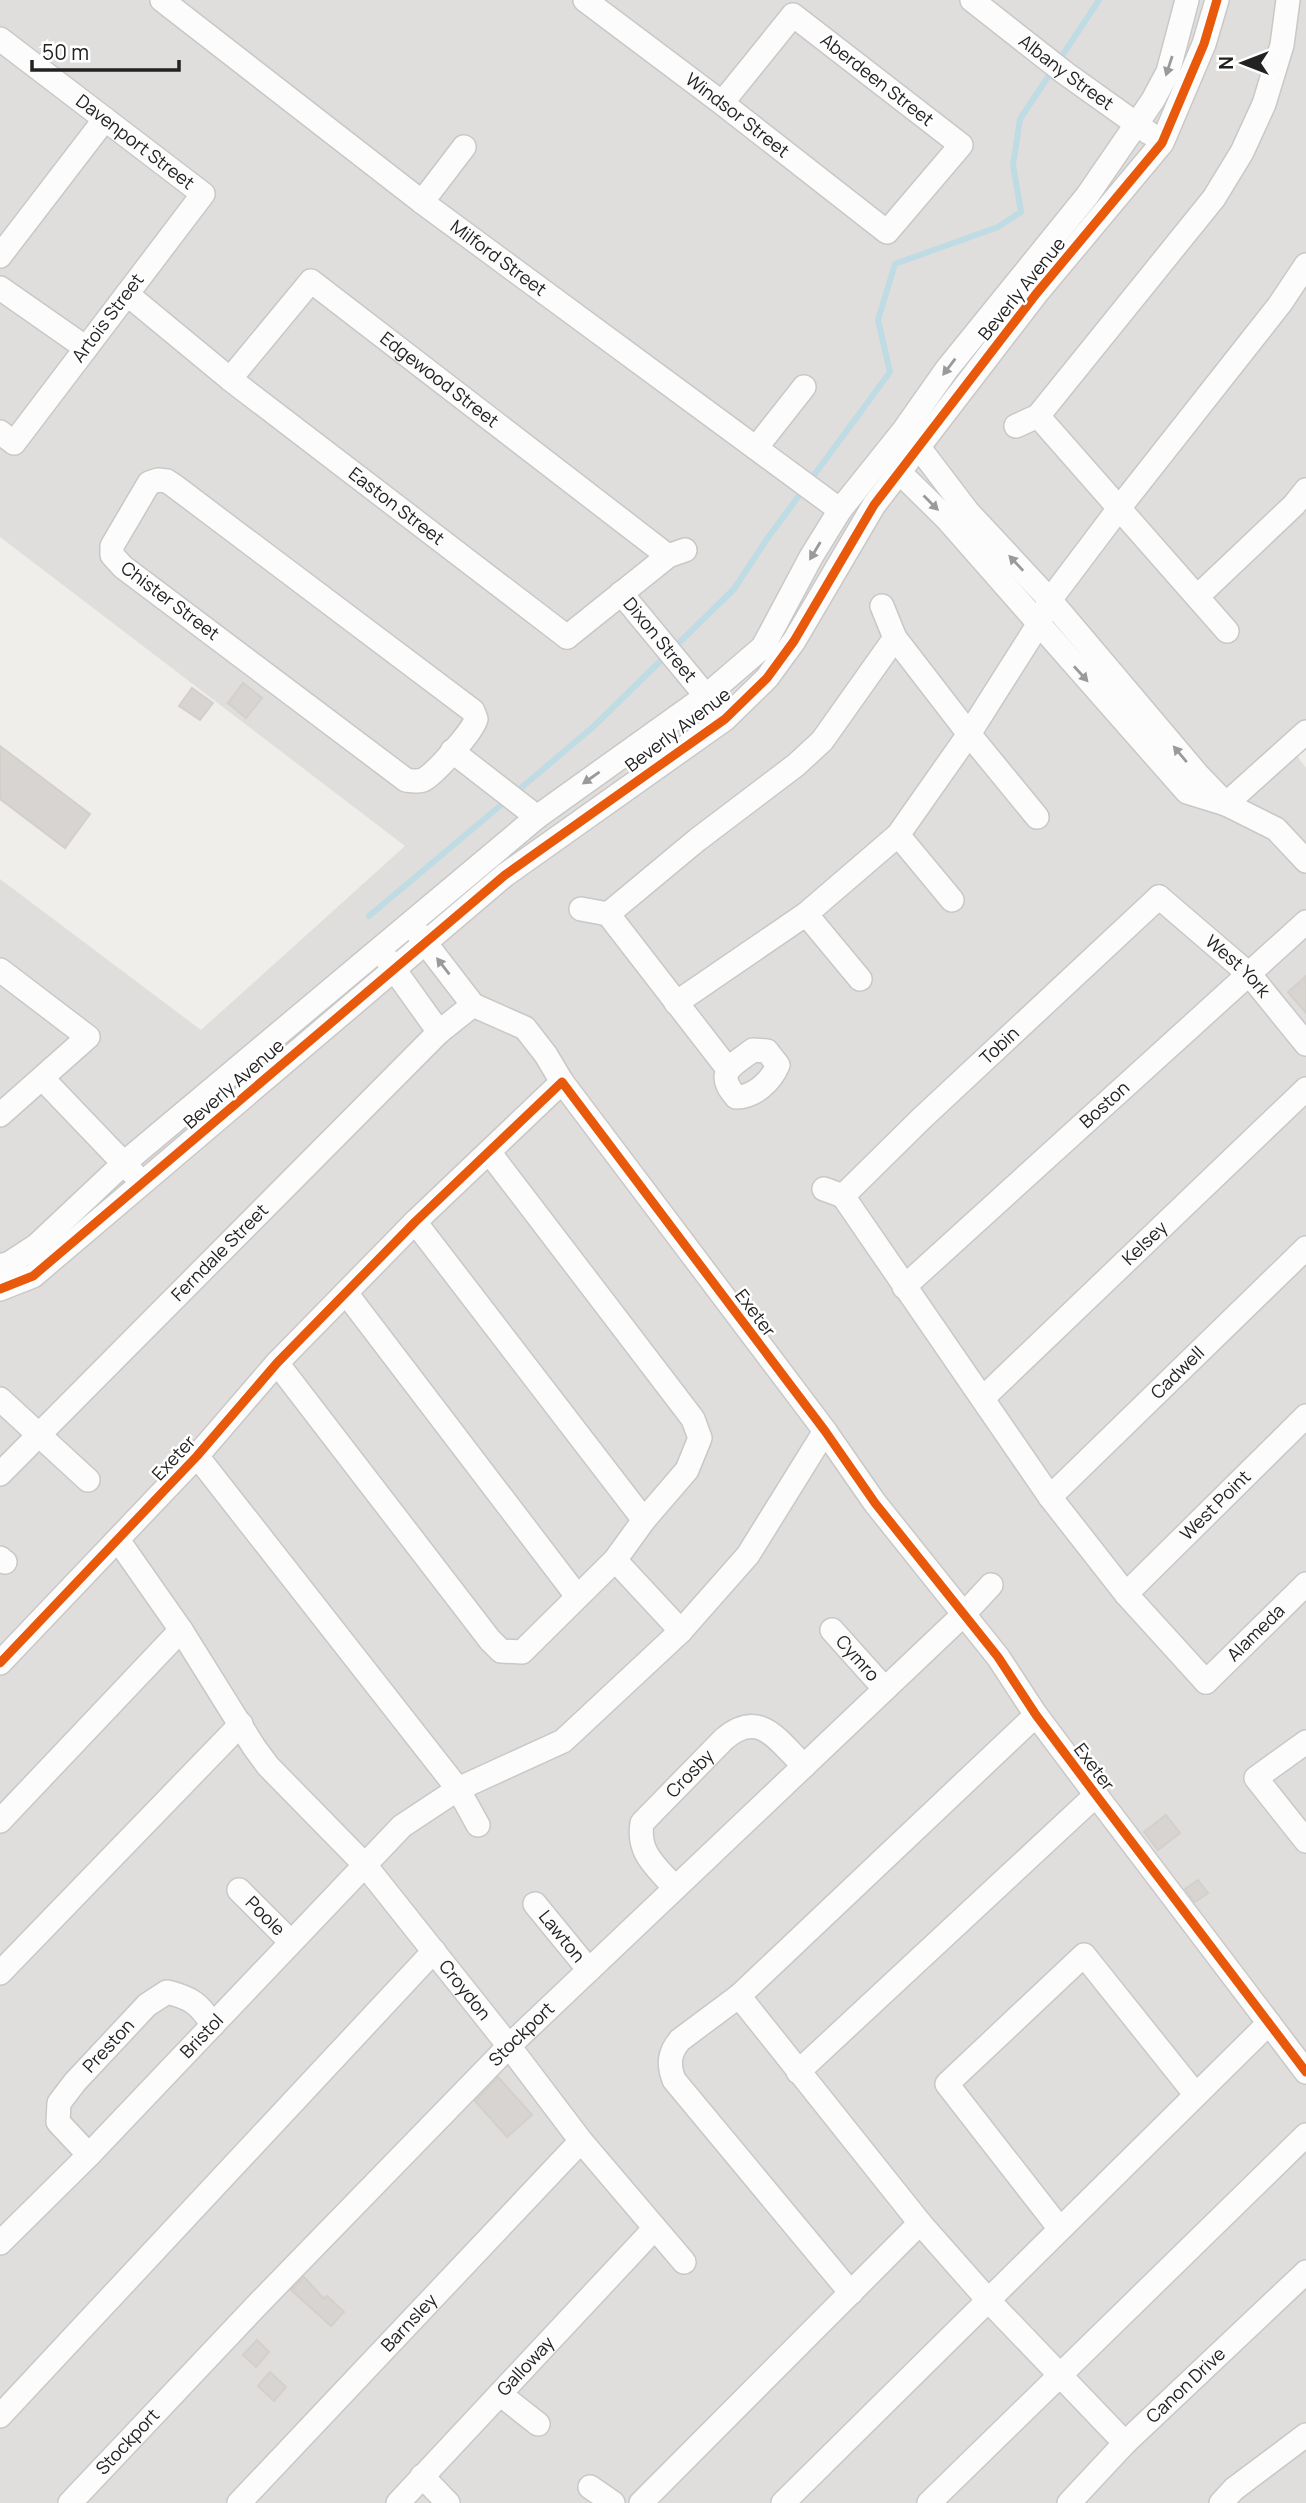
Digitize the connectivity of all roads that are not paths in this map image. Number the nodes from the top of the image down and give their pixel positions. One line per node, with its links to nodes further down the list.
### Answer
1 (162, 0): 14 (street, Milford Street)
2 (585, 0): 8 (street, Windsor Street)
3 (972, 0): 10 (street, Albany Street)
4 (1187, 0): 10 (street, Beverly Avenue, one-way to 10)
5 (1217, 0): 11 (street, Beverly Avenue)
6 (1288, 0): 23 (street)
7 (4, 49): 9 (street, Davenport Street)
8 (722, 103): 15 (street, Windsor Street); 15 (street, Aberdeen Street)
9 (105, 119): 13 (street, Davenport Street); 16 (street)
10 (1136, 124): 11 (street, Albany Street); 25 (street, Beverly Avenue, one-way to 25)
11 (1162, 143): 27 (street, Beverly Avenue)
12 (464, 147): 14 (street)
13 (203, 194): 19 (street, Artois Street)
14 (422, 202): 28 (street, Milford Street)
15 (887, 232)
16 (0, 256)
17 (1306, 265): 32 (street)
18 (0, 288): 20 (street)
19 (127, 293): 20 (street, Artois Street); 21 (street, Easton Street)
20 (86, 348): 26 (street, Artois Street)
21 (230, 379): 34 (street, Edgewood Street); 35 (street, Easton Street)
22 (804, 387): 28 (street)
23 (1038, 416): 24 (street); 32 (street)
24 (1016, 426)
25 (904, 429): 27 (street); 29 (street, Beverly Avenue)
26 (7, 437)
27 (920, 447): 30 (street, Beverly Avenue); 37 (street, one-way to 27)
28 (756, 448): 33 (street, Milford Street)
29 (882, 455): 30 (street); 33 (street, Beverly Avenue)
30 (900, 472): 39 (street, one-way to 39); 43 (street, Beverly Avenue)
31 (1302, 504): 36 (street)
32 (1120, 507): 36 (street); 37 (street)
33 (840, 510): 42 (street, Beverly Avenue, one-way to 42)
34 (676, 553): 35 (street, Easton Street)
35 (621, 593): 42 (street, Dixon Street)
36 (1198, 596): 40 (street)
37 (1050, 600): 39 (street); 47 (street, one-way to 37)
38 (881, 606): 41 (street)
39 (1038, 625): 45 (street); 47 (street, one-way to 47)
40 (1227, 631)
41 (895, 638): 45 (street); 55 (street)
42 (706, 696): 43 (street, Dixon Street); 48 (street, Beverly Avenue, one-way to 48)
43 (725, 719): 59 (street, Beverly Avenue)
44 (1306, 732): 47 (street)
45 (969, 734): 49 (street); 50 (street)
46 (452, 751): 46 (street, Chister Street); 48 (street)
47 (1226, 804): 51 (street)
48 (529, 810): 58 (street, Beverly Avenue)
49 (1037, 817)
50 (898, 835): 53 (street); 56 (street)
51 (1306, 861)
52 (1159, 887): 62 (street, West York); 79 (street, Tobin)
53 (951, 900)
54 (581, 909): 55 (street)
55 (608, 914): 64 (street)
56 (806, 914): 63 (street); 64 (street)
57 (1306, 922): 62 (street, Boston)
58 (411, 924): 59 (street); 60 (street, Beverly Avenue)
59 (425, 943): 60 (street, Beverly Avenue); 65 (street, one-way to 59)
60 (386, 959): 66 (street); 74 (street, Beverly Avenue); 75 (street, Beverly Avenue)
61 (0, 970): 69 (street)
62 (1250, 975): 67 (street, West York); 79 (street, Boston)
63 (860, 979)
64 (677, 1003): 68 (street)
65 (473, 1005): 66 (street, Ferndale Street); 70 (street)
66 (439, 1032): 87 (street, Ferndale Street)
67 (1306, 1044)
68 (728, 1069)
69 (43, 1079): 72 (street); 74 (street)
70 (562, 1082): 73 (street, Exeter); 86 (street, Exeter)
71 (1306, 1089): 83 (street, Kelsey)
72 (0, 1115)
73 (489, 1152): 76 (street, Exeter); 92 (street)
74 (124, 1164): 75 (street); 78 (street, Beverly Avenue)
75 (143, 1183): 80 (street, Beverly Avenue)
76 (415, 1222): 81 (street, Exeter); 92 (street)
77 (1306, 1248): 91 (street, Cadwell)
78 (0, 1266)
79 (904, 1287): 83 (street)
80 (0, 1289)
81 (346, 1293): 82 (street, Exeter); 98 (street)
82 (276, 1363): 88 (street, Exeter); 98 (street)
83 (983, 1398): 91 (street)
84 (0, 1399): 87 (street)
85 (1306, 1416): 97 (street, West Point)
86 (825, 1431): 99 (street, Exeter); 102 (street, Bristol)
87 (40, 1435): 89 (street, Ferndale Street); 90 (street)
88 (197, 1456): 93 (street, Exeter); 109 (street)
89 (0, 1474)
90 (88, 1480)
91 (1050, 1497): 97 (street)
92 (644, 1520): 94 (street)
93 (118, 1539): 100 (street, Croydon); 103 (street, Exeter)
94 (615, 1560): 98 (street); 102 (street)
95 (1306, 1584): 97 (street, Alameda)
96 (991, 1585): 99 (street, Stockport)
97 (1126, 1594)
98 (577, 1596)
99 (964, 1614): 104 (street, Stockport); 105 (street, Exeter)
100 (181, 1630): 106 (street, Croydon); 111 (street)
101 (832, 1630): 104 (street, Cymro)
102 (681, 1631): 109 (street, Bristol)
103 (0, 1663)
104 (884, 1688): 108 (street, Stockport)
105 (1036, 1715): 110 (street, Exeter); 122 (street)
106 (241, 1724): 114 (street, Croydon); 121 (street)
107 (1306, 1742): 113 (street)
108 (804, 1766): 115 (street, Stockport); 115 (street, Crosby)
109 (458, 1789): 112 (street); 114 (street, Bristol)
110 (1096, 1795): 123 (street, Exeter); 126 (street)
111 (0, 1821)
112 (478, 1825)
113 (1306, 1841)
114 (365, 1865): 118 (street, Bristol); 119 (street, Croydon)
115 (676, 1888): 120 (street, Stockport)
116 (239, 1890): 118 (street, Poole)
117 (535, 1904): 120 (street, Lawton)
118 (290, 1941): 124 (street, Bristol)
119 (434, 1951): 125 (street, Croydon); 142 (street)
120 (589, 1970): 125 (street, Stockport)
121 (0, 1973)
122 (739, 1996): 126 (street); 138 (street)
123 (1269, 2023): 127 (street, Exeter); 128 (street)
124 (213, 2025): 131 (street, Bristol); 131 (street, Preston)
125 (509, 2046): 130 (street, Croydon); 148 (street, Stockport)
126 (799, 2072): 132 (street)
127 (1306, 2072)
128 (1196, 2095): 133 (street); 133 (street)
129 (1306, 2135): 140 (street)
130 (581, 2141): 134 (street, Croydon); 149 (street, Barnsley)
131 (89, 2155): 135 (street, Bristol)
132 (920, 2223): 138 (street); 139 (street)
133 (1060, 2229): 139 (street)
134 (654, 2230): 136 (street, Croydon); 141 (street, Galloway)
135 (2, 2237)
136 (684, 2262)
137 (1306, 2272): 145 (street, Canon Drive)
138 (851, 2293): 153 (street)
139 (988, 2300): 140 (street); 154 (street)
140 (1059, 2375): 145 (street); 155 (street)
141 (500, 2394): 143 (street); 146 (street, Galloway)
142 (0, 2416)
143 (538, 2424)
144 (1306, 2435): 157 (street)
145 (1125, 2443): 156 (street, Canon Drive)
146 (422, 2476): 150 (street, Galloway); 151 (street)
147 (590, 2487): 152 (street)
148 (70, 2503)
149 (239, 2503)
150 (398, 2503)
151 (448, 2503)
152 (614, 2503)
153 (640, 2503)
154 (783, 2503)
155 (929, 2503)
156 (1069, 2503)
157 (1222, 2503)

